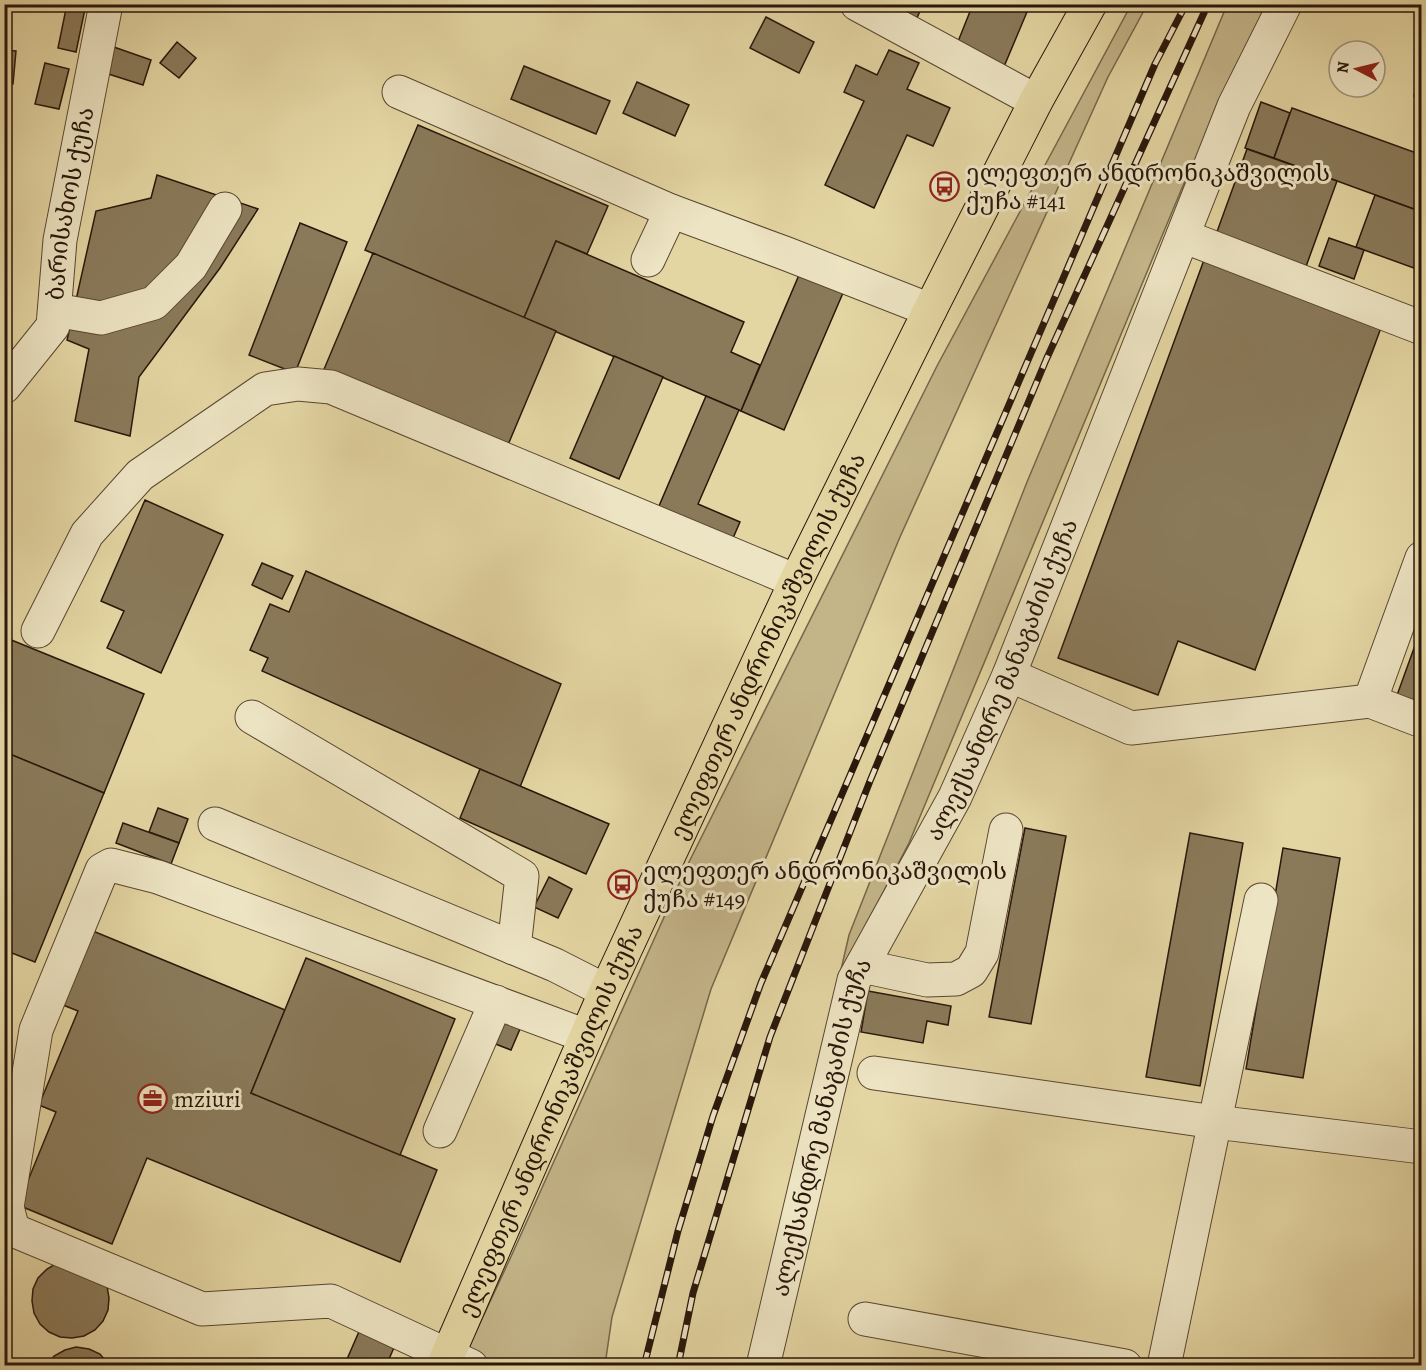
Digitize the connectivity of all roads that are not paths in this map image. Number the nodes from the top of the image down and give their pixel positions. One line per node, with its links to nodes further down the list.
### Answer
1 (106, 4): 11 (street, ბარისახოს ქუჩა)
2 (857, 4): 6 (street)
3 (1090, 4): 6 (main road, ელეფთერ ანდრონიკაშვილის ქუჩა)
4 (1285, 4): 9 (street, ალექსანდრე მანაგაძის ქუჩა)
5 (399, 92): 8 (street)
6 (1036, 101): 12 (main road, ელეფთერ ანდრონიკაშვილის ქუჩა)
7 (225, 209): 11 (street)
8 (671, 211): 10 (street); 12 (street)
9 (1184, 236): 13 (street); 18 (street, ალექსანდრე მანაგაძის ქუჩა)
10 (648, 261)
11 (55, 310): 14 (street, ბარისახოს ქუჩა)
12 (930, 310): 16 (main road, ელეფთერ ანდრონიკაშვილის ქუჩა)
13 (1422, 328)
14 (4, 387)
15 (1422, 558): 19 (street)
16 (796, 581): 17 (street); 27 (main road, ელეფთერ ანდრონიკაშვილის ქუჩა)
17 (39, 631)
18 (1009, 675): 19 (street); 26 (street, ალექსანდრე მანაგაძის ქუჩა)
19 (1370, 701): 21 (street)
20 (252, 717): 25 (street)
21 (1422, 721)
22 (215, 824): 25 (street)
23 (1006, 830): 26 (street)
24 (1261, 900): 31 (street)
25 (514, 948): 27 (street)
26 (862, 966): 36 (street, ალექსანდრე მანაგაძის ქუჩა)
27 (606, 992): 29 (main road, ელეფთერ ანდრონიკაშვილის ქუჩა)
28 (496, 1002): 29 (street); 32 (street); 35 (street)
29 (586, 1036): 35 (main road, ელეფთერ ანდრონიკაშვილის ქუჩა)
30 (874, 1073): 31 (street)
31 (1215, 1122): 33 (street); 38 (street)
32 (440, 1131)
33 (1422, 1147)
34 (865, 1319): 37 (street)
35 (454, 1361)
36 (763, 1365)
37 (1125, 1365)
38 (1164, 1365)

